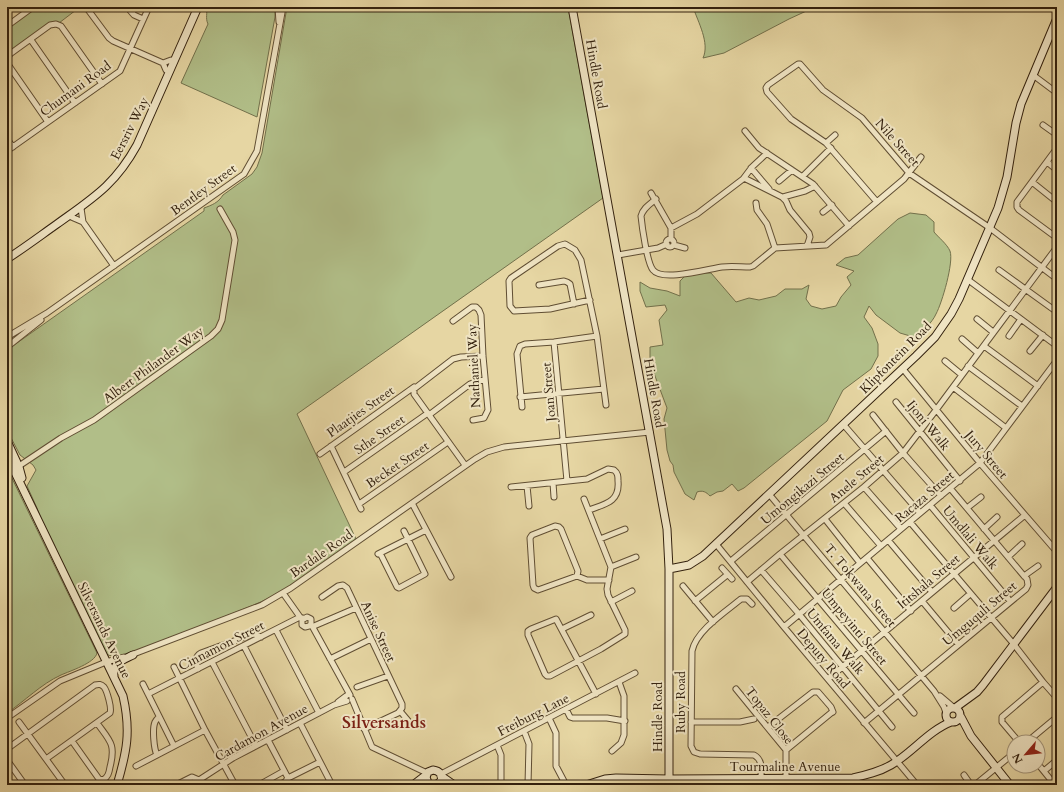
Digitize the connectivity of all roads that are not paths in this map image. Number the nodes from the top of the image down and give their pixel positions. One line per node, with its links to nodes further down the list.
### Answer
1 (33, 7): 13 (street)
2 (86, 7): 15 (street)
3 (127, 7): 11 (street)
4 (149, 7): 11 (street, Chumani Road)
5 (194, 7): 18 (street, Eersriv Way)
6 (198, 7): 54 (street, Eersriv Way)
7 (278, 7): 12 (street, Bentley Street)
8 (283, 7): 12 (street, Bentley Street)
9 (573, 8): 72 (street, Hindle Road)
10 (1057, 18): 19 (street, Klipfontein Road)
11 (143, 19): 15 (street, Chumani Road)
12 (279, 23): 74 (street, Bentley Street)
13 (7, 26)
14 (31, 40): 16 (street); 20 (street); 22 (street)
15 (131, 49): 18 (street); 20 (street, Chumani Road)
16 (7, 59)
17 (7, 64): 23 (street)
18 (164, 67): 71 (street, Eersriv Way)
19 (1033, 75): 21 (street); 61 (street, Klipfontein Road)
20 (102, 84): 22 (street, Chumani Road)
21 (1057, 93)
22 (75, 103): 23 (street, Chumani Road)
23 (48, 122): 30 (street, Chumani Road)
24 (1043, 124): 27 (street)
25 (745, 131): 34 (street)
26 (835, 135): 29 (street)
27 (1057, 135)
28 (7, 139): 30 (street)
29 (826, 143): 31 (street); 40 (street, Nile Street)
30 (13, 147): 33 (street, Chumani Road)
31 (831, 148): 41 (street); 51 (street)
32 (1057, 148): 36 (street)
33 (7, 151)
34 (767, 153): 37 (street); 38 (street)
35 (921, 157): 40 (street)
36 (1047, 162): 39 (street); 44 (street)
37 (751, 168): 42 (street); 46 (street)
38 (792, 170): 41 (street); 43 (street)
39 (1057, 170)
40 (909, 173): 51 (street); 61 (street, Nile Street)
41 (804, 176): 45 (street)
42 (744, 178): 46 (street); 60 (street)
43 (779, 181)
44 (1032, 182): 52 (street); 63 (street)
45 (815, 186): 48 (street); 53 (street)
46 (770, 190): 48 (street)
47 (651, 192): 49 (street)
48 (783, 197): 66 (street)
49 (656, 199): 60 (street); 70 (street)
50 (756, 202): 69 (street)
51 (877, 202): 59 (street)
52 (1057, 202)
53 (832, 205): 56 (street); 59 (street)
54 (81, 208): 57 (street, Eersriv Way); 58 (street)
55 (220, 209): 139 (street, Albert Philander Way)
56 (823, 212)
57 (69, 216): 58 (street); 73 (street, Eersriv Way)
58 (82, 222): 74 (street)
59 (849, 226): 66 (street)
60 (671, 228): 62 (street)
61 (990, 228): 75 (street, Nile Street); 77 (street, Klipfontein Road)
62 (670, 238): 64 (street); 65 (street)
63 (1057, 238)
64 (666, 244): 65 (street); 70 (street)
65 (674, 245): 68 (street)
66 (807, 246): 69 (street)
67 (1057, 247): 75 (street, Anele Street)
68 (685, 248)
69 (775, 248): 70 (street)
70 (647, 250): 72 (street)
71 (7, 254)
72 (618, 256): 127 (street, Hindle Road)
73 (7, 259)
74 (114, 266): 85 (street, Bentley Street)
75 (1042, 268): 78 (street, Nile Street); 80 (street, Anele Street)
76 (999, 270): 80 (street)
77 (967, 279): 83 (street); 107 (street, Klipfontein Road)
78 (1057, 279)
79 (539, 285): 82 (street)
80 (1026, 289): 83 (street, Anele Street); 84 (street)
81 (590, 300): 82 (street); 82 (street); 92 (street)
82 (574, 304)
83 (1010, 311): 87 (street); 89 (street, Anele Street)
84 (1057, 312)
85 (47, 313): 90 (street, Bentley Street); 95 (street, Bentley Street)
86 (977, 318): 89 (street)
87 (1021, 319): 91 (street); 93 (street)
88 (453, 321): 103 (street, Nathaniel Way)
89 (993, 332): 98 (street, Anele Street)
90 (13, 333): 94 (street, Bentley Street); 95 (street)
91 (1043, 335): 99 (street); 101 (street)
92 (598, 336): 97 (street); 113 (street)
93 (1009, 336)
94 (7, 337)
95 (18, 339): 100 (street, Bentley Street)
96 (962, 339): 102 (street)
97 (554, 342): 114 (street, Joan Street); 115 (street)
98 (984, 346): 102 (street, Anele Street); 111 (street)
99 (1057, 346)
100 (7, 347)
101 (1030, 351)
102 (978, 353): 106 (street, Anele Street)
103 (483, 356): 109 (street, Nathaniel Way); 110 (street, Plaatjies Street)
104 (1057, 360): 111 (street, Racaza Street)
105 (945, 361): 108 (street)
106 (968, 366): 108 (street, Anele Street); 119 (street)
107 (903, 369): 120 (street, Jury Street); 124 (street, Klipfontein Road)
108 (962, 375): 112 (street, Anele Street)
109 (485, 380): 121 (street, Sthe Street); 123 (street, Nathaniel Way)
110 (415, 386): 121 (street); 132 (street, Plaatjies Street)
111 (1038, 386): 119 (street, Racaza Street)
112 (953, 387): 120 (street, Anele Street); 125 (street)
113 (604, 389): 114 (street); 117 (street)
114 (559, 392): 115 (street); 130 (street, Joan Street)
115 (520, 397): 118 (street)
116 (896, 402): 128 (street, Ijoni Walk)
117 (606, 405)
118 (522, 406)
119 (1022, 406): 125 (street, Racaza Street)
120 (936, 410): 128 (street, Anele Street); 137 (street, Jury Street)
121 (428, 414): 131 (street); 141 (street, Sthe Street)
122 (873, 415): 126 (street)
123 (473, 420)
124 (843, 424): 133 (street); 149 (street, Klipfontein Road)
125 (1006, 428): 137 (street, Racaza Street)
126 (886, 431): 133 (street, Umongikazi Street); 134 (street)
127 (650, 432): 130 (street, Bardale Road); 192 (street, Hindle Road)
128 (920, 432): 134 (street, Anele Street); 143 (street, Ijoni Walk)
129 (7, 441): 139 (street, Silversands Avenue)
130 (564, 441): 138 (street, Bardale Road); 142 (street, Joan Street)
131 (448, 442): 138 (street); 156 (street, Becket Street)
132 (331, 446): 135 (street, Plaatjies Street); 141 (street)
133 (865, 449): 140 (street); 163 (street, Umongikazi Street)
134 (903, 452): 140 (street, Anele Street); 150 (street)
135 (320, 454)
136 (7, 456): 139 (street, Silversands Avenue)
137 (980, 464): 143 (street, Racaza Street); 164 (street, Jury Street)
138 (465, 465): 154 (street, Bardale Road)
139 (16, 468): 238 (street, Silversands Avenue)
140 (884, 470): 147 (street, Anele Street); 162 (street)
141 (344, 472): 156 (street)
142 (567, 481): 144 (street); 161 (street)
143 (960, 481): 148 (street, Racaza Street)
144 (553, 483): 145 (street); 151 (street)
145 (527, 486): 146 (street); 158 (street)
146 (511, 487)
147 (864, 487): 155 (street, Anele Street); 171 (street)
148 (950, 488): 150 (street, Racaza Street); 159 (street, Umguquli Street)
149 (769, 494): 163 (street, T. Tokwana Street); 178 (street, Klipfontein Road)
150 (941, 496): 157 (street, Racaza Street)
151 (554, 497)
152 (981, 497): 159 (street)
153 (584, 499): 161 (street)
154 (412, 502): 170 (street); 207 (street, Bardale Road)
155 (844, 503): 166 (street, Anele Street); 180 (street)
156 (359, 504): 160 (street)
157 (930, 505): 162 (street, Racaza Street); 184 (street, Umdlali Walk)
158 (529, 506)
159 (968, 508): 169 (street, Umguquli Street)
160 (361, 509)
161 (589, 510): 175 (street)
162 (920, 513): 167 (street, Racaza Street)
163 (787, 515): 173 (street, T. Tokwana Street); 187 (street, Umongikazi Street)
164 (1025, 515): 177 (street, Ititshala Street); 181 (street, Jury Street)
165 (997, 517): 169 (street)
166 (825, 519): 173 (street, Anele Street); 188 (street)
167 (910, 522): 171 (street, Racaza Street); 194 (street)
168 (625, 529): 175 (street)
169 (984, 529): 177 (street, Umguquli Street)
170 (426, 530): 174 (street); 198 (street)
171 (901, 530): 176 (street, Racaza Street)
172 (404, 531): 174 (street)
173 (804, 536): 182 (street, Anele Street); 201 (street, T. Tokwana Street)
174 (408, 539): 174 (street)
175 (600, 539): 190 (street)
176 (888, 540): 180 (street, Racaza Street); 206 (street)
177 (994, 540): 184 (street, Ititshala Street); 185 (street, Umguquli Street)
178 (716, 544): 187 (street, Deputy Road); 192 (street, Klipfontein Road)
179 (1022, 544): 185 (street)
180 (881, 546): 186 (street, Racaza Street)
181 (1057, 552)
182 (780, 554): 193 (street, Anele Street); 210 (street, Umpeyinti Street)
183 (636, 557): 190 (street)
184 (974, 557): 194 (street, Ititshala Street); 213 (street, Umdlali Walk)
185 (1008, 557): 197 (street, Umguquli Street)
186 (867, 558): 188 (street, Racaza Street); 218 (street)
187 (731, 561): 202 (street, Deputy Road)
188 (860, 563): 201 (street, Racaza Street)
189 (1038, 566): 197 (street)
190 (611, 567): 200 (street)
191 (722, 568): 195 (street)
192 (669, 569): 320 (street, Hindle Road)
193 (761, 570): 202 (street, Anele Street); 219 (street, Umfama Walk)
194 (954, 574): 206 (street, Ititshala Street); 208 (street)
195 (727, 575): 199 (street); 211 (street)
196 (577, 576): 196 (street); 200 (street)
197 (1024, 576): 213 (street, Umguquli Street)
198 (451, 577)
199 (732, 579)
200 (609, 580): 214 (street)
201 (841, 580): 210 (street, Racaza Street); 228 (street, T. Tokwana Street)
202 (747, 582): 225 (street, Deputy Road)
203 (683, 586): 211 (street)
204 (1057, 587): 232 (street)
205 (632, 590): 214 (street)
206 (932, 592): 212 (street, Ititshala Street)
207 (283, 593): 222 (street); 235 (street, Bardale Road)
208 (970, 594): 217 (street); 221 (street)
209 (322, 597): 216 (street, Anise Street)
210 (818, 598): 219 (street, Racaza Street); 234 (street, Umpeyinti Street)
211 (695, 601): 223 (street)
212 (922, 601): 218 (street, Ititshala Street); 231 (street)
213 (1010, 601): 221 (street, Umguquli Street)
214 (611, 602): 237 (street)
215 (752, 604): 223 (street, Ruby Road)
216 (356, 608): 224 (street); 230 (street, Anise Street)
217 (954, 608)
218 (911, 611): 228 (street, Ititshala Street)
219 (799, 614): 225 (street, Racaza Street); 240 (street, Umfama Walk)
220 (591, 615): 226 (street)
221 (991, 617): 231 (street, Umguquli Street); 232 (street)
222 (301, 618): 224 (street); 227 (street, Cinnamon Street)
223 (713, 622): 276 (street, Ruby Road)
224 (312, 625): 236 (street)
225 (784, 627): 248 (street, Deputy Road)
226 (562, 629): 237 (street); 237 (street)
227 (276, 630): 229 (street, Cinnamon Street); 265 (street)
228 (884, 632): 234 (street, Ititshala Street); 246 (street, T. Tokwana Street)
229 (261, 637): 233 (street, Cinnamon Street); 242 (street)
230 (371, 639): 236 (street); 245 (street, Anise Street)
231 (958, 644): 246 (street, Umguquli Street)
232 (1014, 645): 250 (street); 255 (street)
233 (244, 646): 239 (street, Cinnamon Street); 286 (street)
234 (861, 650): 240 (street, Ititshala Street); 258 (street, Umpeyinti Street)
235 (133, 655): 238 (street, Bardale Road); 244 (street)
236 (330, 659): 259 (street)
237 (579, 661): 257 (street)
238 (106, 662): 244 (street, Silversands Avenue); 271 (street, Bardale Road)
239 (212, 662): 242 (street, Cinnamon Street); 297 (street)
240 (842, 666): 248 (street, Ititshala Street); 263 (street, Umfama Walk)
241 (174, 667): 247 (street)
242 (198, 669): 247 (street, Cinnamon Street)
243 (635, 674): 249 (street, Freiburg Lane)
244 (114, 676): 325 (street, Silversands Avenue)
245 (388, 676): 252 (street); 264 (street, Anise Street)
246 (921, 676): 254 (street, T. Tokwana Street); 258 (street, Umguquli Street)
247 (179, 678): 256 (street, Cinnamon Street); 285 (street)
248 (828, 678): 277 (street, Deputy Road)
249 (619, 682): 257 (street, Freiburg Lane); 274 (street)
250 (1042, 682): 260 (street); 289 (street)
251 (143, 684): 256 (street)
252 (357, 687)
253 (736, 689): 282 (street, Topaz Close)
254 (934, 691): 261 (street, T. Tokwana Street); 267 (street, T. Tokwana Street)
255 (977, 692): 261 (street); 268 (street)
256 (148, 694): 269 (street)
257 (596, 694): 262 (street, Freiburg Lane)
258 (898, 694): 263 (street, Umguquli Street); 266 (street, Umpeyinti Street)
259 (348, 698): 265 (street, Cardamon Avenue); 284 (street)
260 (1057, 698)
261 (954, 708): 267 (street); 268 (street)
262 (566, 709): 272 (street, Freiburg Lane); 274 (street)
263 (878, 710): 277 (street, Umguquli Street); 283 (street, Umfama Walk)
264 (400, 711): 281 (street, Anise Street); 284 (street)
265 (319, 713): 280 (street, Cardamon Avenue)
266 (914, 713)
267 (946, 714): 278 (street); 292 (street)
268 (961, 716): 278 (street); 291 (street)
269 (159, 717): 296 (street); 301 (street)
270 (1057, 717): 290 (street)
271 (7, 718)
272 (549, 718): 287 (street, Freiburg Lane); 338 (street)
273 (754, 719): 276 (street)
274 (625, 721): 300 (street)
275 (19, 722): 288 (street)
276 (691, 722): 318 (street, Ruby Road)
277 (864, 722): 306 (street, Deputy Road)
278 (952, 722): 291 (street); 292 (street)
279 (98, 723): 288 (street); 294 (street); 294 (street)
280 (300, 723): 286 (street, Cardamon Avenue); 307 (street)
281 (411, 724)
282 (768, 727): 299 (street, Topaz Close); 299 (street)
283 (892, 727)
284 (364, 729): 313 (street)
285 (205, 730): 296 (street); 308 (street)
286 (287, 730): 293 (street, Cardamon Avenue)
287 (524, 731): 295 (street, Freiburg Lane); 337 (street)
288 (28, 734): 298 (street); 302 (street)
289 (1012, 734)
290 (1037, 734)
291 (971, 736): 310 (street)
292 (924, 739): 306 (street, Tourmaline Avenue)
293 (268, 740): 297 (street, Cardamon Avenue); 312 (street)
294 (72, 741): 302 (street)
295 (497, 745): 315 (street, Freiburg Lane); 336 (street)
296 (174, 746): 301 (street)
297 (256, 746): 308 (street, Cardamon Avenue)
298 (7, 749)
299 (786, 750): 321 (street, Topaz Close)
300 (612, 751)
301 (157, 755): 309 (street)
302 (46, 759): 324 (street)
303 (7, 760): 323 (street)
304 (1006, 760): 310 (street)
305 (1057, 760): 311 (street)
306 (897, 761): 322 (street, Tourmaline Avenue); 340 (street, Deputy Road)
307 (320, 762): 317 (street); 331 (street)
308 (224, 764): 319 (street, Cardamon Avenue); 328 (street)
309 (136, 766)
310 (996, 768): 342 (street); 343 (street)
311 (1046, 769)
312 (284, 771): 317 (street); 329 (street)
313 (427, 774): 315 (street); 332 (street); 333 (street)
314 (1046, 774): 344 (street)
315 (441, 775): 334 (street); 335 (street)
316 (964, 775): 341 (street)
317 (288, 778): 330 (street)
318 (761, 778): 320 (street, Tourmaline Avenue); 321 (street, Tourmaline Avenue)
319 (199, 780): 326 (street, Cardamon Avenue); 327 (street, Cardamon Avenue)
320 (669, 782): 339 (street, Tourmaline Avenue)
321 (786, 782): 322 (street, Tourmaline Avenue)
322 (817, 782)
323 (25, 785)
324 (65, 785)
325 (117, 785)
326 (176, 785)
327 (195, 785)
328 (235, 785)
329 (261, 785)
330 (280, 785)
331 (332, 785)
332 (413, 785)
333 (431, 785)
334 (437, 785)
335 (454, 785)
336 (501, 785)
337 (528, 785)
338 (566, 785)
339 (586, 785)
340 (917, 785)
341 (971, 785)
342 (975, 785)
343 (1010, 785)
344 (1055, 785)

